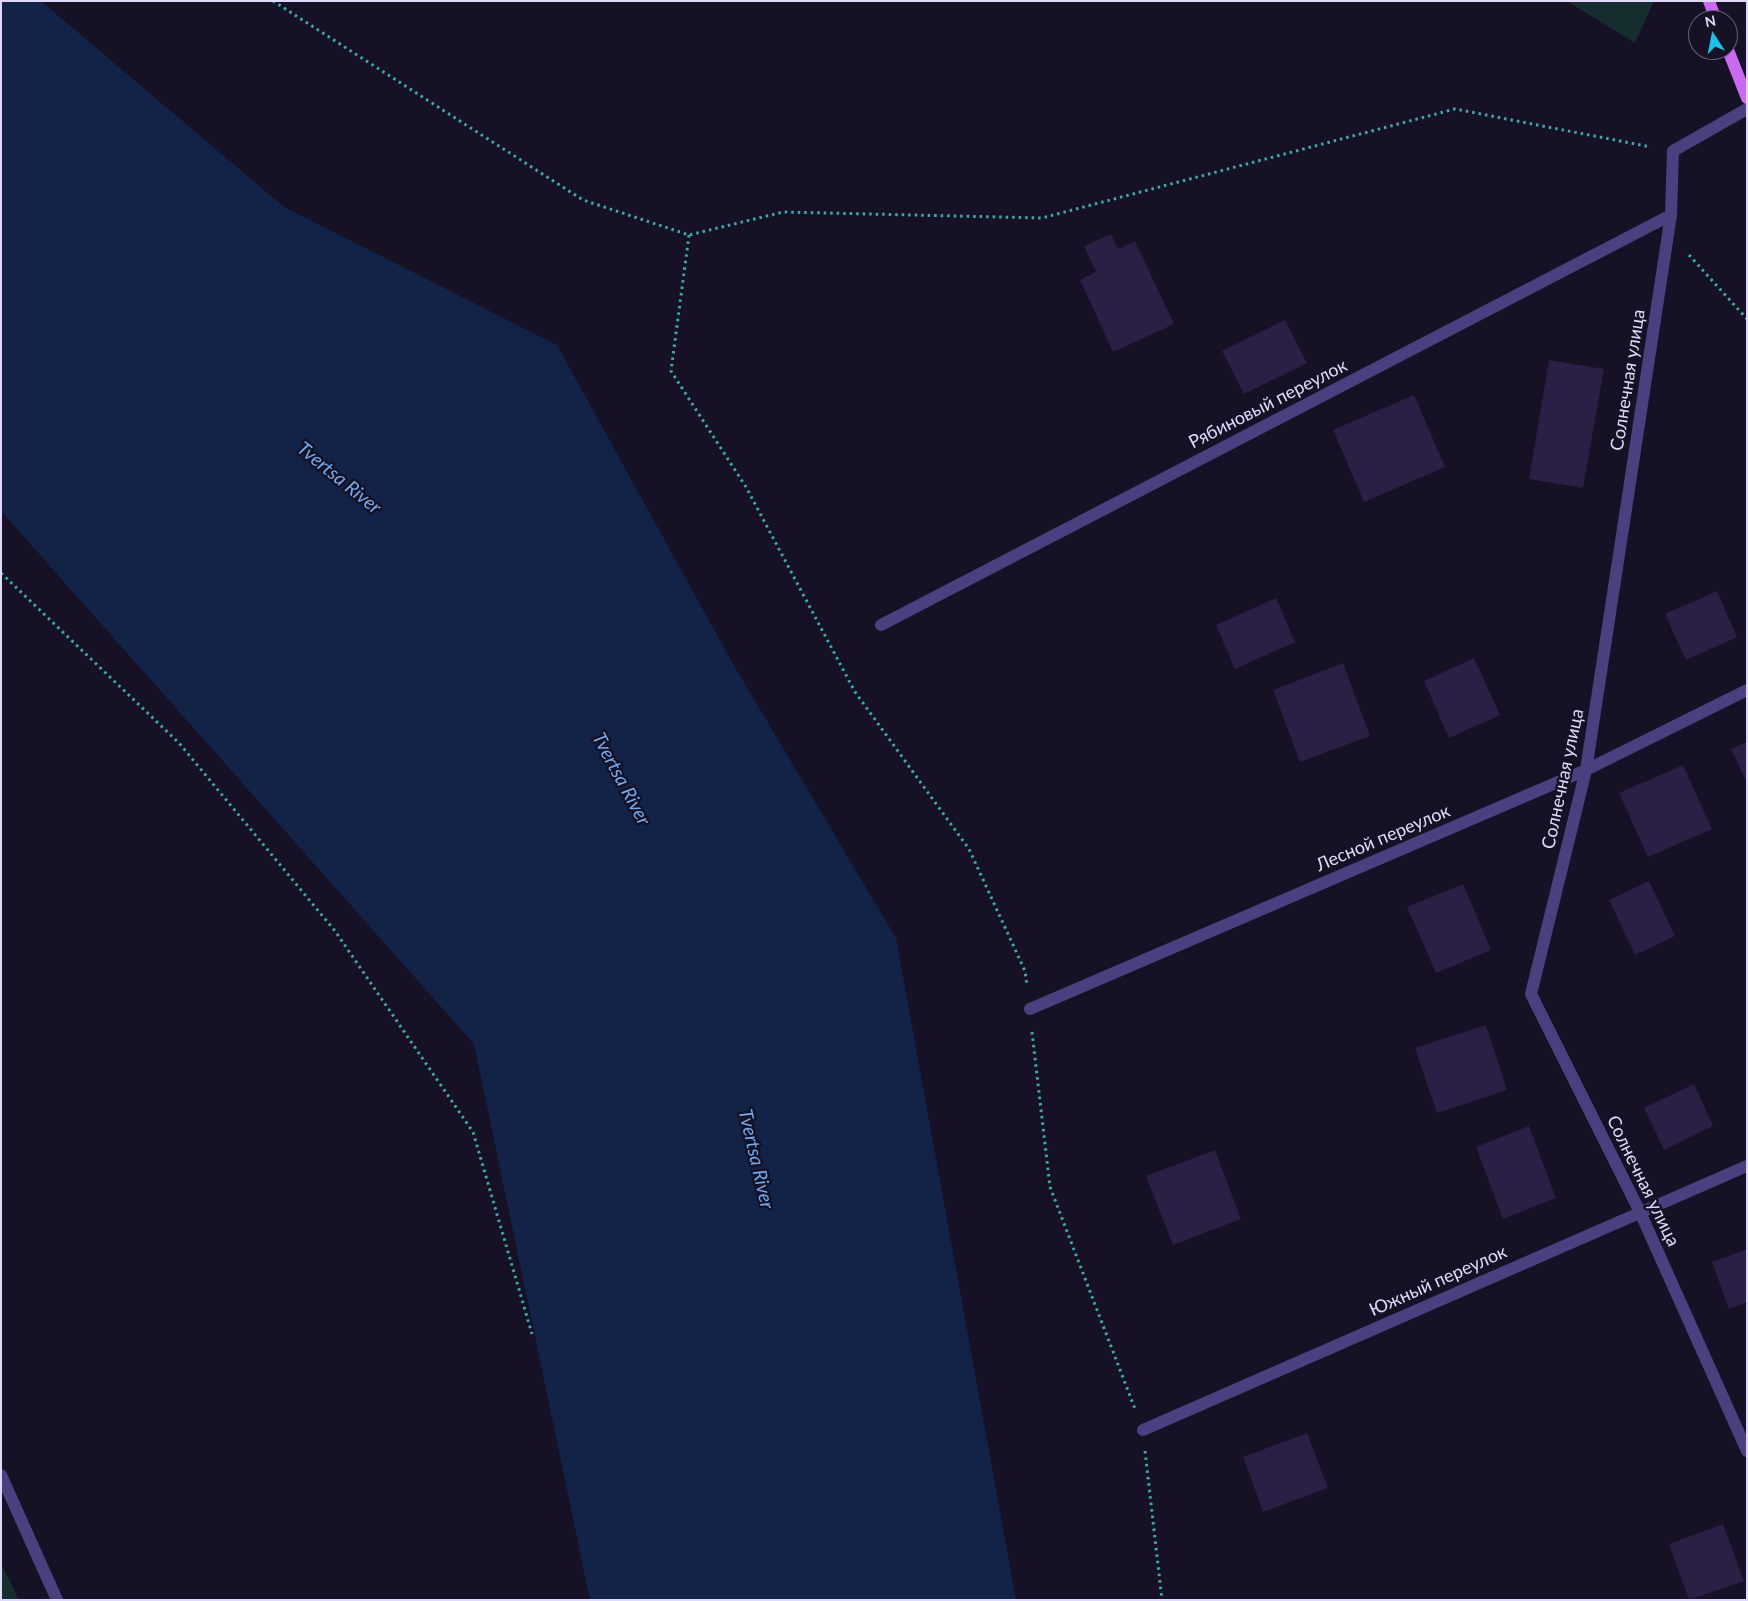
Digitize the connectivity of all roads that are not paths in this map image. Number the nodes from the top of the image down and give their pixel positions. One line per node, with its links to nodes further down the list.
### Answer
1 (1732, 60): 2 (main road)
2 (1747, 98)
3 (1747, 109): 4 (street, Солнечная улица)
4 (1671, 215): 5 (street, Рябиновый переулок); 7 (street, Солнечная улица)
5 (881, 625)
6 (1747, 690): 7 (street, Лесной переулок)
7 (1586, 770): 8 (street, Лесной переулок); 10 (street, Солнечная улица)
8 (1030, 1009)
9 (1747, 1166): 10 (street, Южный переулок)
10 (1640, 1212): 11 (street, Южный переулок); 12 (street, Солнечная улица)
11 (1142, 1430)
12 (1747, 1451)
13 (1, 1475): 14 (street)
14 (57, 1600)

